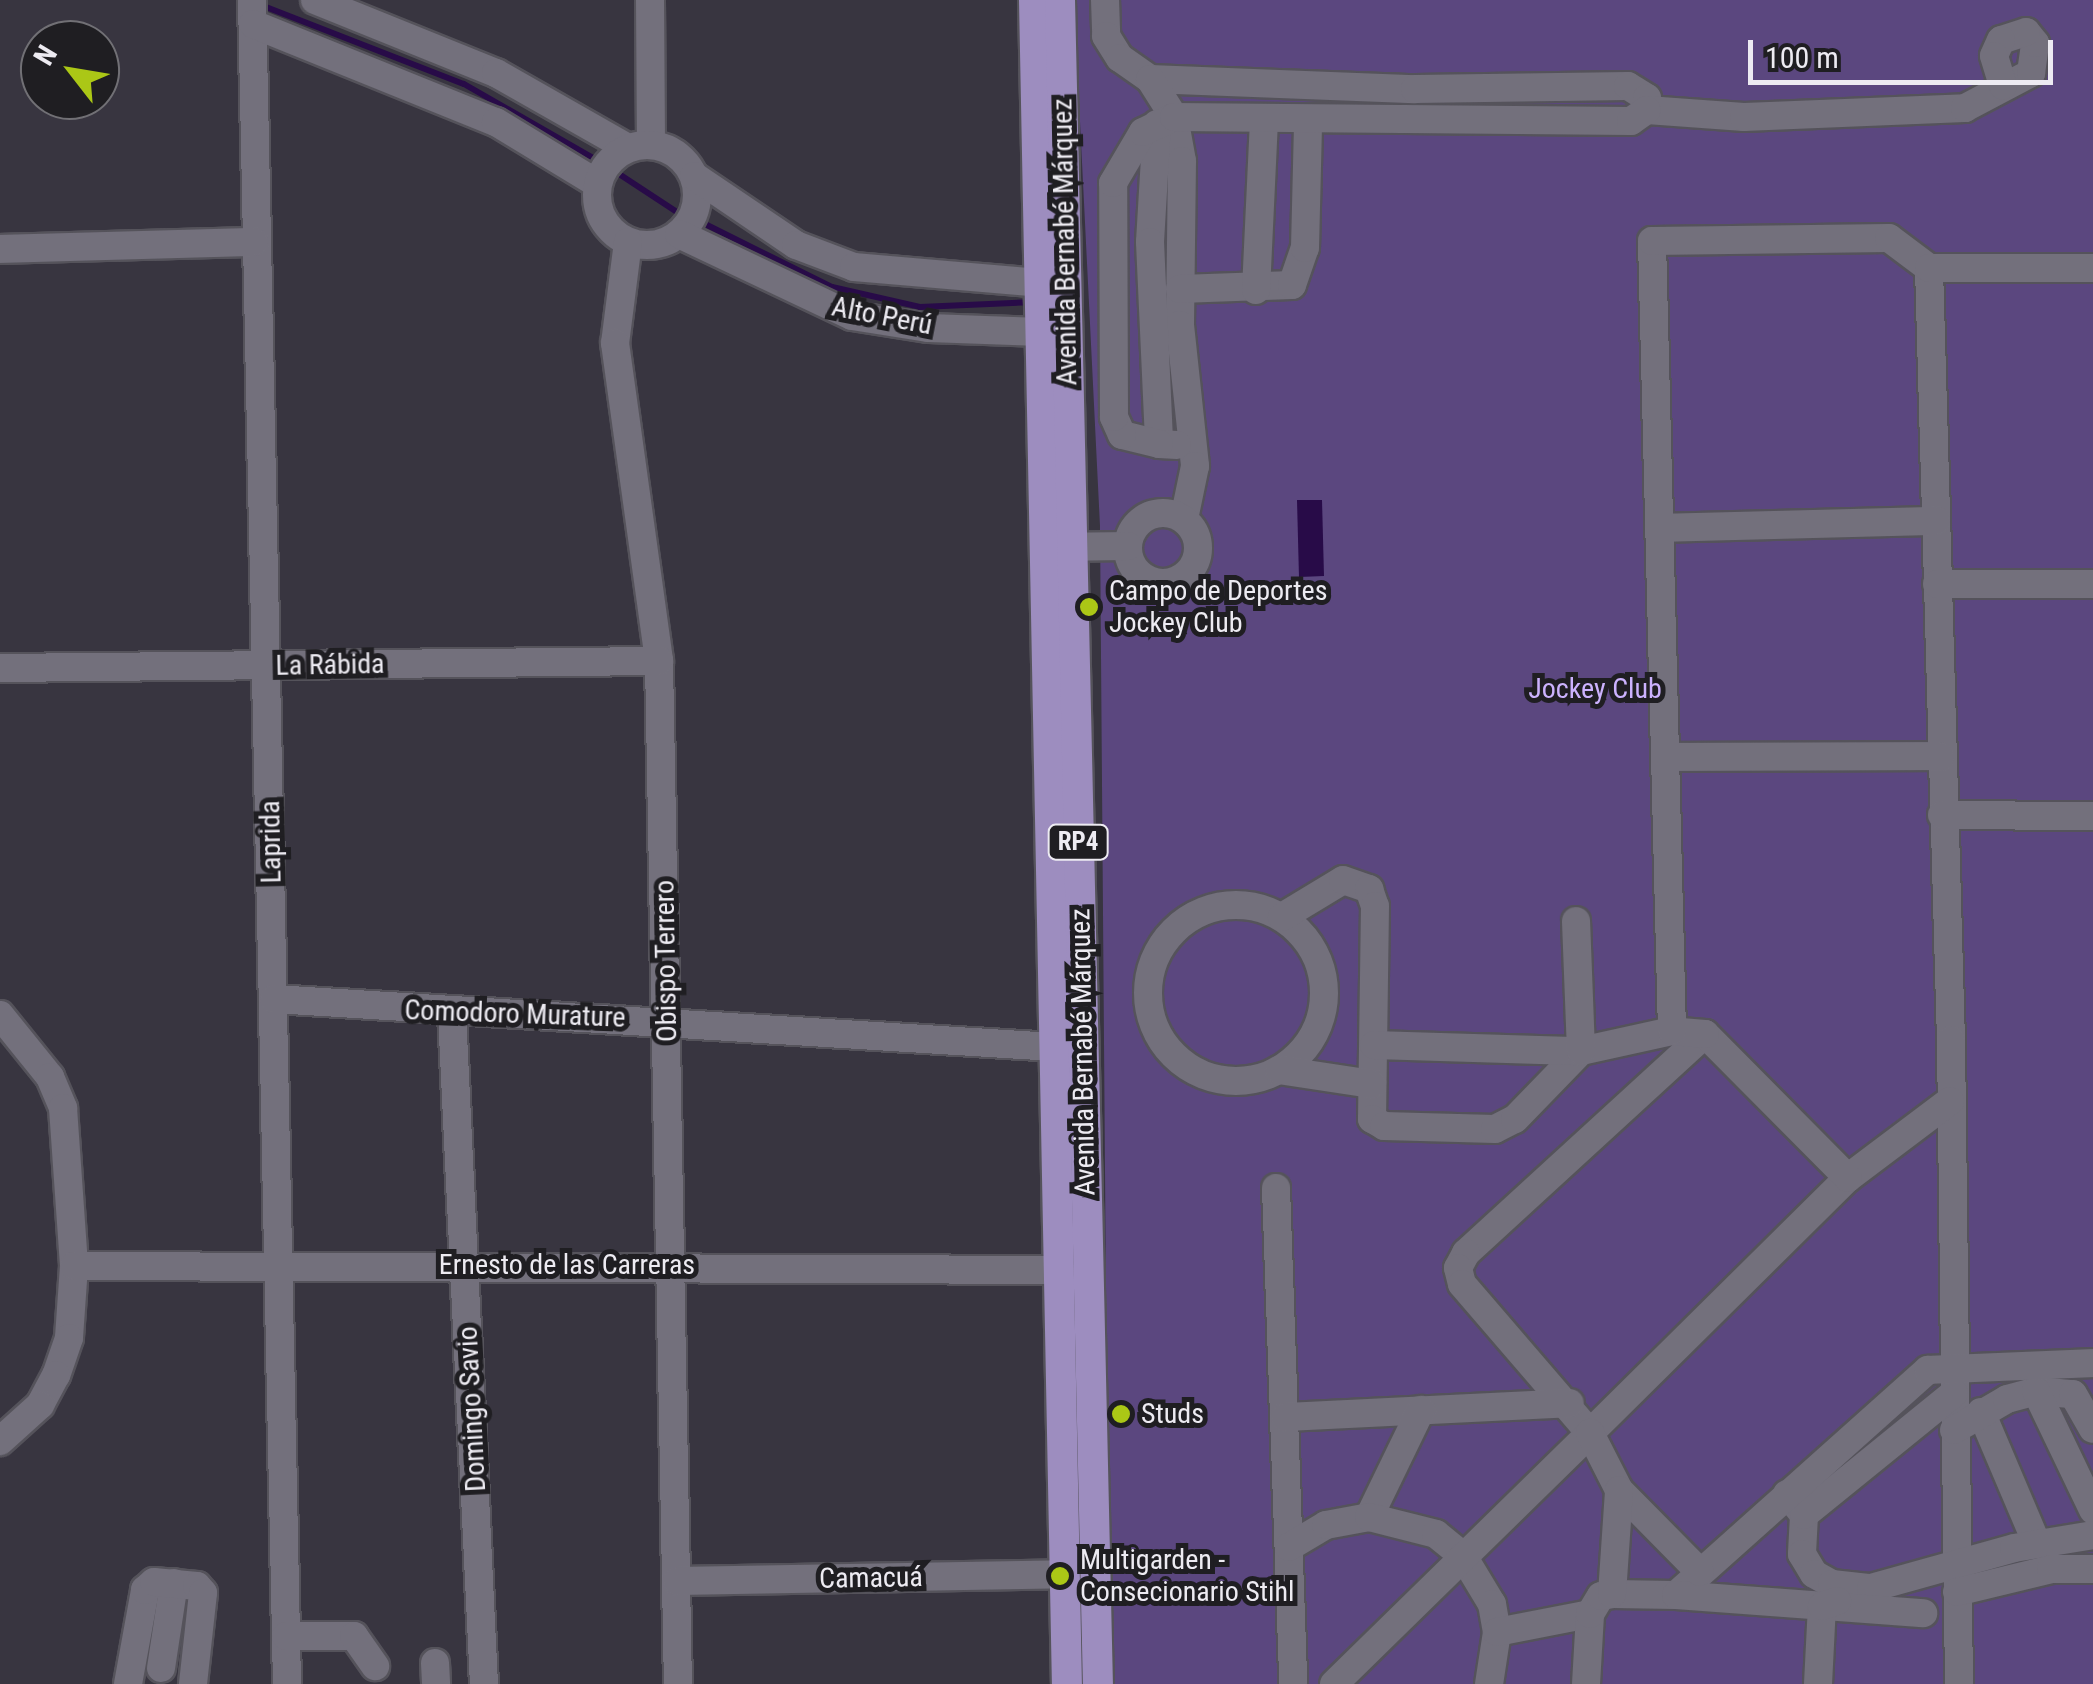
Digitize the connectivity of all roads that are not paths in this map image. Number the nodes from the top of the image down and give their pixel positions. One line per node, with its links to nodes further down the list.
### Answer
1 (314, 0): 13 (street)
2 (650, 0): 13 (street)
3 (1034, 0): 22 (main road, Avenida Bernabé Márquez / RP4)
4 (1060, 0): 32 (main road, Avenida Bernabé Márquez / RP4)
5 (1105, 0): 7 (street)
6 (252, 12): 15 (street); 17 (street, Laprida)
7 (1150, 78): 9 (street); 10 (street)
8 (2003, 86): 9 (street)
9 (1646, 110): 12 (street)
10 (1166, 120): 11 (street); 23 (street); 26 (street); 26 (street)
11 (1264, 121): 12 (street); 24 (street)
12 (1308, 123): 24 (street)
13 (639, 146): 14 (street); 15 (street)
14 (694, 176): 16 (street); 22 (street, Alto Perú)
15 (598, 184): 18 (street)
16 (679, 234): 18 (street); 25 (street, Alto Perú)
17 (254, 242): 19 (street); 36 (street, Laprida)
18 (628, 242): 35 (street, Obispo Terrero)
19 (0, 249)
20 (1929, 268): 21 (street); 29 (street); 30 (street)
21 (2093, 268)
22 (1039, 283): 25 (main road, Avenida Bernabé Márquez / RP4)
23 (1180, 289): 24 (street); 27 (street)
24 (1256, 290)
25 (1041, 332): 32 (main road, Avenida Bernabé Márquez / RP4)
26 (1159, 444): 27 (street)
27 (1194, 445): 28 (street)
28 (1184, 520): 31 (street); 31 (street)
29 (1936, 522): 30 (street); 33 (street)
30 (1662, 528): 39 (street)
31 (1128, 546): 32 (street)
32 (1058, 547): 51 (main road, Avenida Bernabé Márquez / RP4); 105 (main road, Avenida Bernabé Márquez / RP4)
33 (1936, 584): 34 (street); 38 (street)
34 (2093, 584)
35 (659, 662): 36 (street, La Rábida); 47 (street, Obispo Terrero)
36 (266, 665): 37 (street, La Rábida); 44 (street, Laprida)
37 (0, 668)
38 (1940, 756): 39 (street); 40 (street)
39 (1668, 758): 48 (street)
40 (1942, 815): 41 (street); 55 (street)
41 (2093, 816)
42 (1282, 916): 50 (street); 53 (street); 53 (street)
43 (1576, 921): 52 (street)
44 (274, 999): 45 (street, Comodoro Murature); 58 (street, Laprida)
45 (452, 1014): 47 (street, Comodoro Murature); 59 (street, Domingo Savio)
46 (0, 1015): 61 (street)
47 (668, 1020): 51 (street, Comodoro Murature); 60 (street, Obispo Terrero)
48 (1672, 1031): 49 (street); 52 (street)
49 (1706, 1034): 56 (street); 66 (street)
50 (1374, 1046): 52 (street); 54 (street)
51 (1055, 1047): 62 (main road, Avenida Bernabé Márquez / RP4)
52 (1581, 1051): 54 (street)
53 (1278, 1070): 54 (street)
54 (1372, 1084)
55 (1950, 1101): 56 (street); 64 (street)
56 (1848, 1178): 72 (street)
57 (1276, 1188): 69 (street)
58 (274, 1263): 59 (street, Ernesto de las Carreras); 61 (street, Ernesto de las Carreras); 96 (street, Laprida)
59 (465, 1265): 60 (street, Ernesto de las Carreras); 102 (street, Domingo Savio)
60 (669, 1265): 62 (street, Ernesto de las Carreras); 86 (street, Obispo Terrero)
61 (74, 1266): 73 (street)
62 (1060, 1270): 85 (main road, Avenida Bernabé Márquez / RP4)
63 (2093, 1363): 64 (street)
64 (1954, 1379): 71 (street); 75 (street)
65 (2036, 1392): 68 (street); 70 (street); 76 (street)
66 (1570, 1403): 67 (street); 72 (street)
67 (1421, 1410): 69 (street); 77 (street)
68 (1980, 1412): 71 (street); 79 (street)
69 (1284, 1418): 80 (street)
70 (2093, 1429)
71 (1954, 1430): 82 (street)
72 (1590, 1433): 74 (street); 81 (street)
73 (0, 1441)
74 (1620, 1490): 84 (street); 90 (street)
75 (1795, 1504): 84 (street); 88 (street)
76 (2093, 1510)
77 (1369, 1516): 80 (street); 81 (street)
78 (2093, 1535): 79 (street)
79 (2037, 1544): 82 (street)
80 (1289, 1547): 106 (street)
81 (1464, 1556): 95 (street); 107 (street)
82 (1956, 1562): 88 (street); 89 (street)
83 (2093, 1569): 89 (street)
84 (1700, 1572): 91 (street)
85 (1065, 1574): 86 (street, Camacuá); 104 (main road, Avenida Bernabé Márquez / RP4)
86 (676, 1582): 103 (street, Obispo Terrero)
87 (174, 1583): 98 (street); 99 (street); 100 (street)
88 (1871, 1588): 92 (street)
89 (1957, 1592): 111 (street)
90 (1612, 1594): 91 (street); 94 (street)
91 (1676, 1595): 92 (street)
92 (1822, 1606): 93 (street); 110 (street)
93 (1923, 1612)
94 (1590, 1614): 95 (street); 109 (street)
95 (1497, 1632): 108 (street)
96 (286, 1636): 97 (street); 101 (street, Laprida)
97 (375, 1666)
98 (161, 1668)
99 (128, 1684)
100 (194, 1684)
101 (287, 1684)
102 (484, 1684)
103 (678, 1684)
104 (1068, 1684)
105 (1098, 1684)
106 (1293, 1684)
107 (1334, 1684)
108 (1489, 1684)
109 (1586, 1684)
110 (1818, 1684)
111 (1959, 1684)

